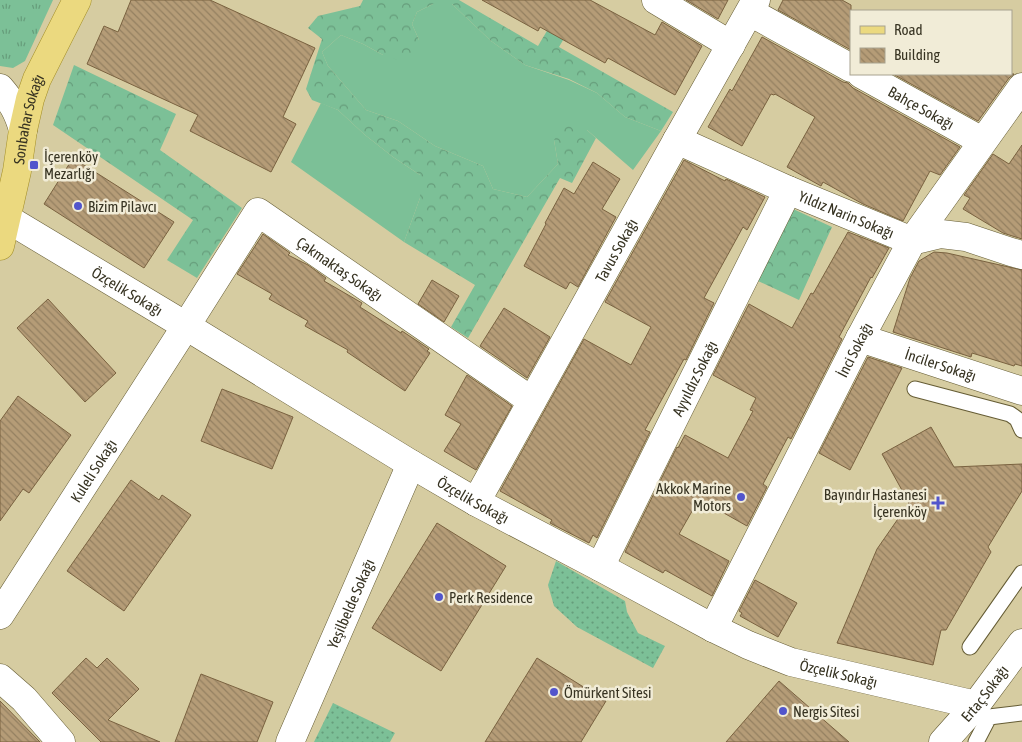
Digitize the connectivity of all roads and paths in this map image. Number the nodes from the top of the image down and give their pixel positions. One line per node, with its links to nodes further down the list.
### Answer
1 (77, 0): 9 (main road, Sonbahar Sokağı)
2 (656, 0): 4 (street)
3 (753, 6): 4 (street, Tavus Sokağı); 5 (street)
4 (731, 45): 10 (street, Tavus Sokağı)
5 (850, 67)
6 (863, 75): 11 (street, Bahçe Sokağı)
7 (1022, 87): 11 (street, İnci Sokağı)
8 (0, 88): 9 (street)
9 (24, 130): 13 (main road, Sonbahar Sokağı)
10 (677, 140): 12 (street, Yıldız Narin Sokağı); 21 (street, Tavus Sokağı)
11 (982, 141): 14 (street, İnci Sokağı)
12 (788, 190): 14 (street, Yıldız Narin Sokağı); 25 (street, Ayyıldız Sokağı)
13 (3, 217): 15 (main road, Sonbahar Sokağı); 17 (street, Özçelik Sokağı)
14 (912, 241): 16 (street, Yıldız Narin Sokağı); 18 (street, İnci Sokağı)
15 (0, 246)
16 (1022, 255)
17 (186, 326): 21 (street, Çakmaktaş Sokağı); 23 (street, Özçelik Sokağı); 27 (street, Kuleli Sokağı)
18 (860, 338): 20 (street, İnciler Sokağı); 28 (street, İnci Sokağı)
19 (915, 389): 22 (lane)
20 (1022, 391)
21 (532, 401): 24 (street, Tavus Sokağı)
22 (1021, 435)
23 (411, 464): 24 (street, Özçelik Sokağı); 36 (street, Yeşilbelde Sokağı)
24 (476, 502): 25 (street, Özçelik Sokağı)
25 (600, 567): 28 (street, Özçelik Sokağı)
26 (1022, 573): 30 (lane)
27 (0, 615)
28 (713, 628): 33 (street, Özçelik Sokağı)
29 (1022, 643): 33 (street, Ertaç Sokağı)
30 (970, 647)
31 (1022, 674): 33 (street, Ertaç Sokağı)
32 (0, 678): 35 (street)
33 (982, 711): 34 (lane); 37 (street, Ertaç Sokağı); 38 (street, Ertaç Sokağı); 39 (lane)
34 (1022, 714)
35 (61, 742)
36 (290, 742)
37 (943, 742)
38 (968, 742)
39 (976, 742)

